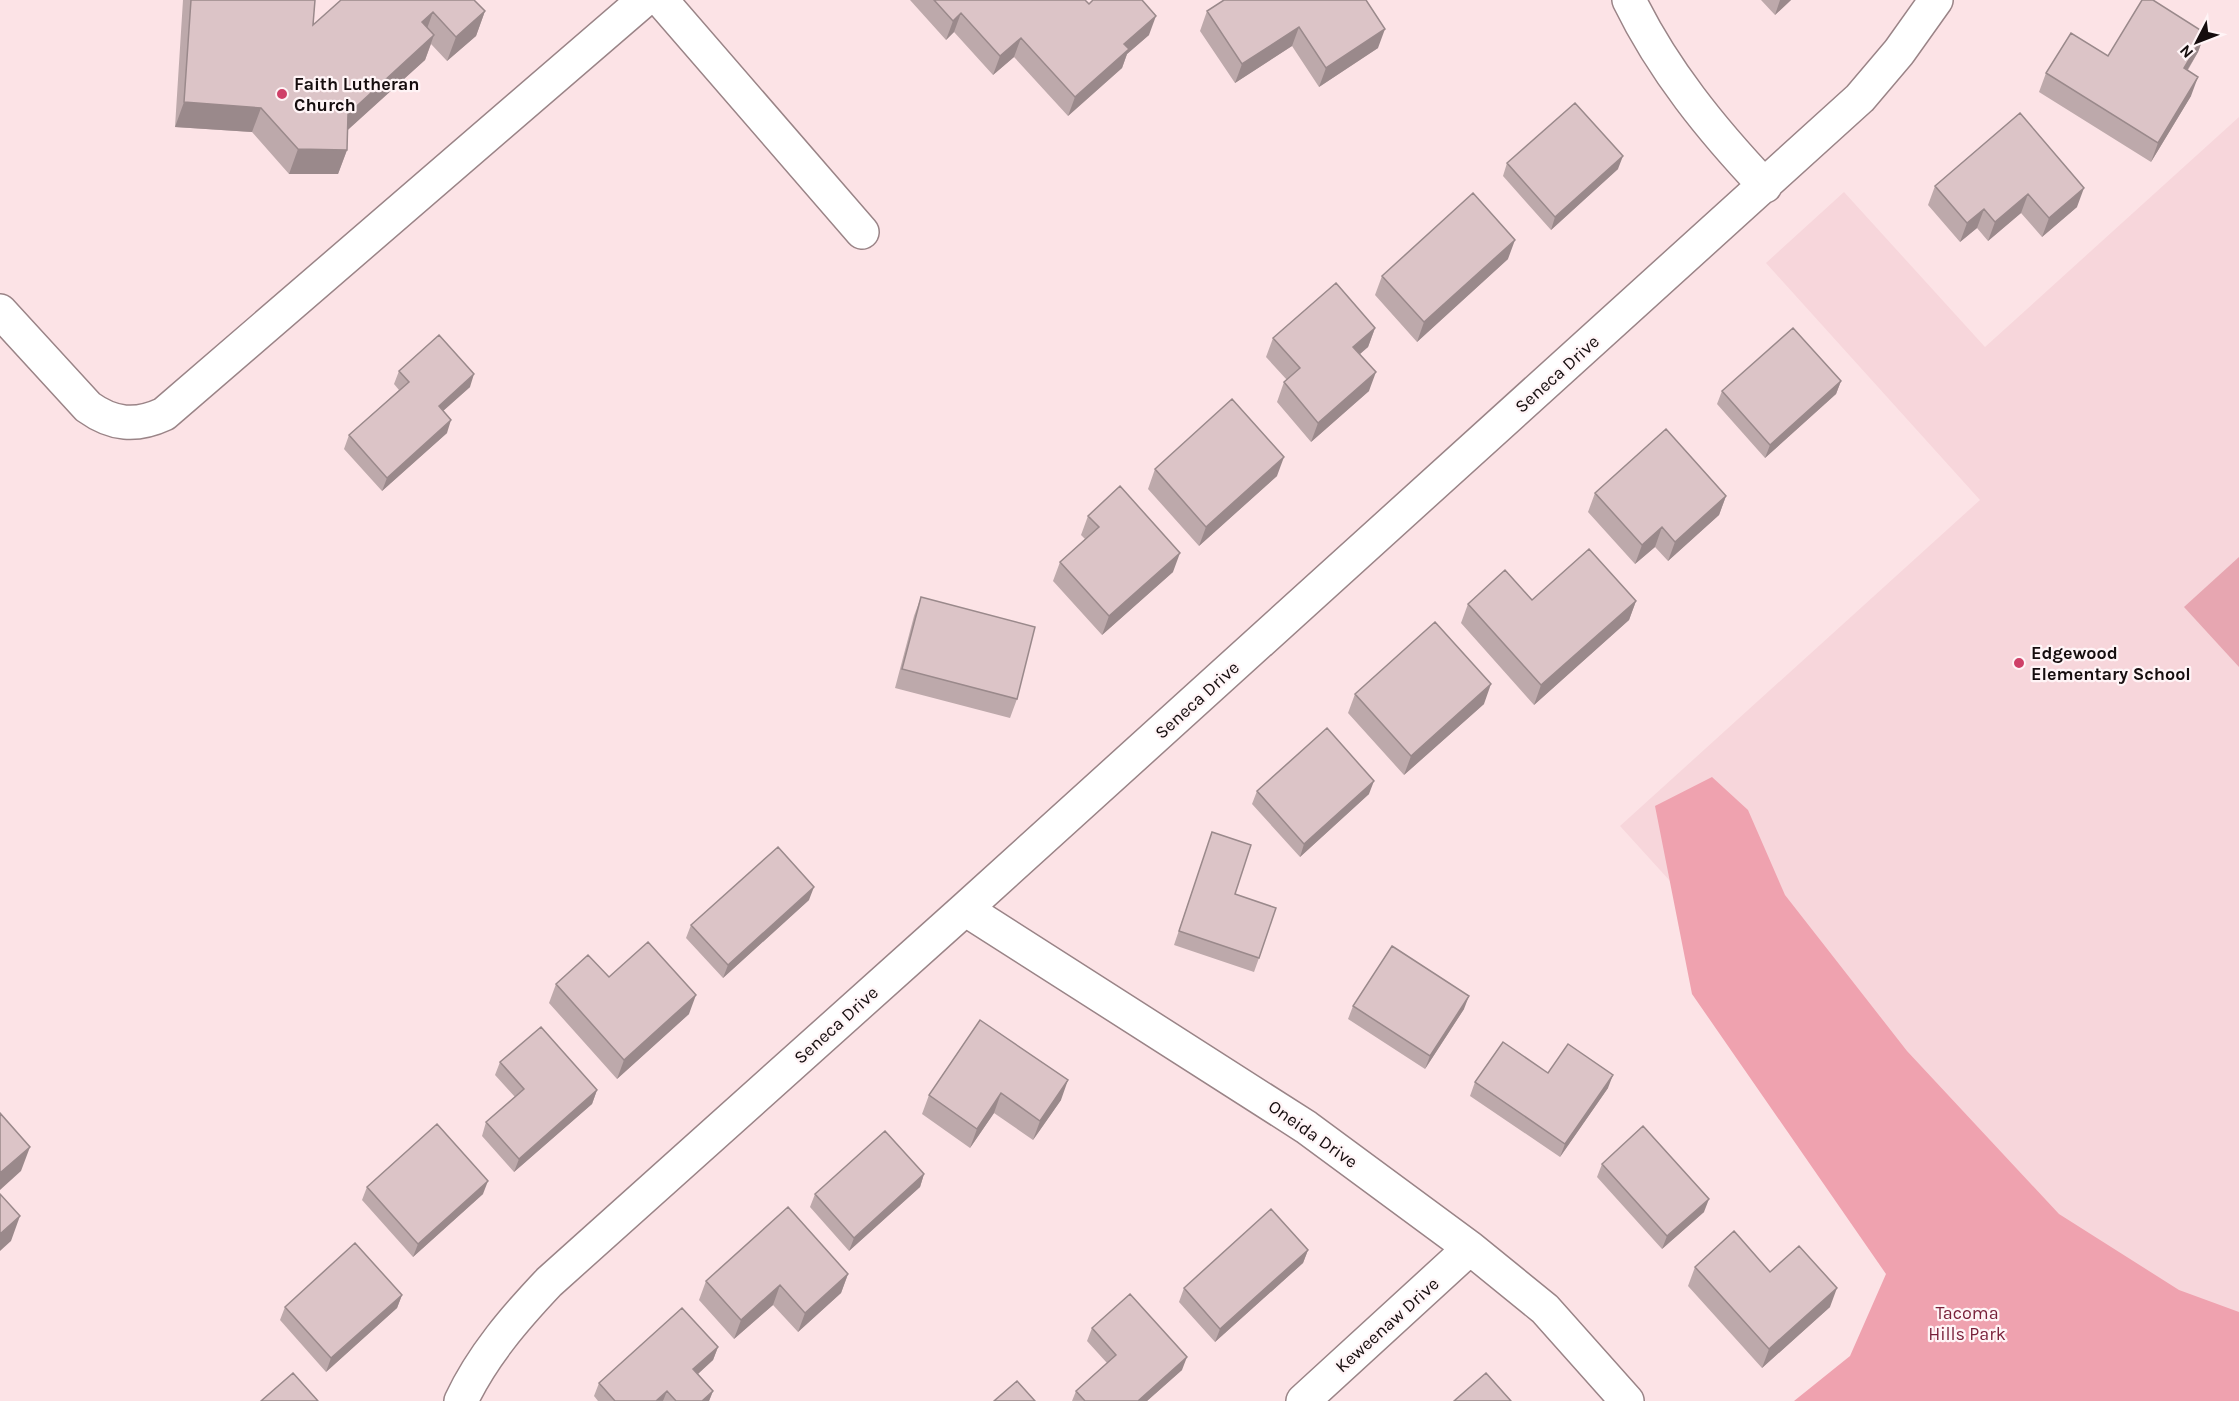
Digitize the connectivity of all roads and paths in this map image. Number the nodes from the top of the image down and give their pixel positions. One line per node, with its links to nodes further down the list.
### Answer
1 (644, 0): 7 (street)
2 (662, 0): 6 (street)
3 (1629, 0): 5 (street)
4 (1936, 0): 5 (street, Seneca Drive)
5 (1765, 186): 8 (street, Seneca Drive)
6 (862, 232)
7 (0, 311)
8 (965, 909): 9 (street, Oneida Drive); 10 (street, Seneca Drive)
9 (1470, 1248): 11 (street, Keweenaw Drive); 12 (street, Oneida Drive)
10 (461, 1401)
11 (1303, 1401)
12 (1627, 1401)

